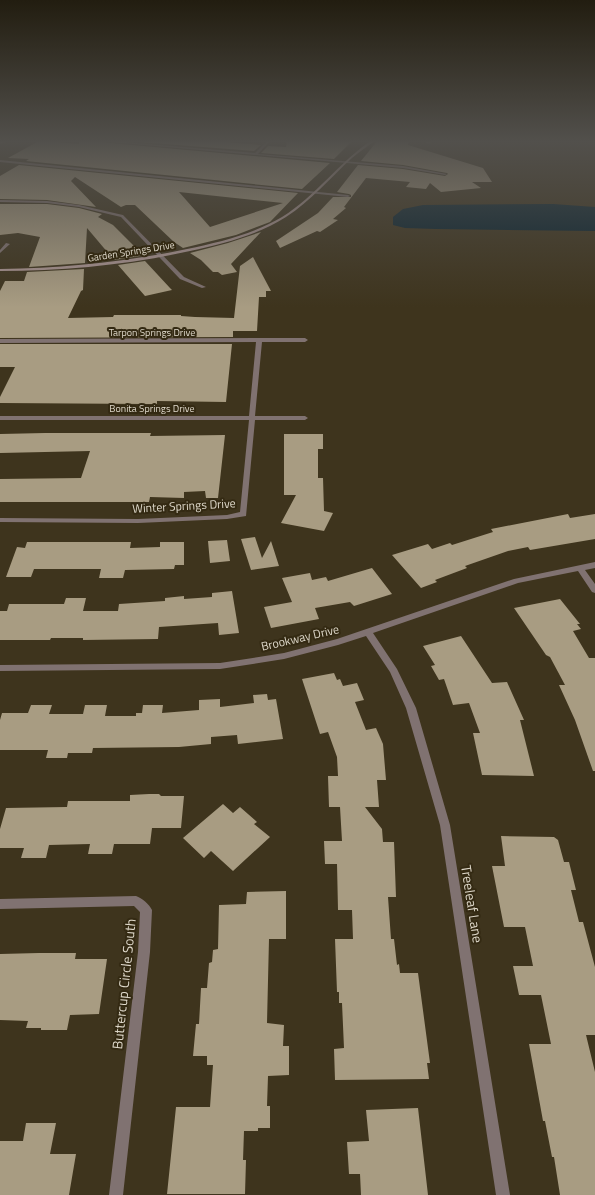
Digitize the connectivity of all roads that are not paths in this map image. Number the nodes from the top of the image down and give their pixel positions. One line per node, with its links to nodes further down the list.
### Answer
1 (309, 196): 5 (street, Garden Springs Drive)
2 (0, 201): 5 (street)
3 (8, 244): 4 (street)
4 (0, 252)
5 (163, 257): 6 (street, Garden Springs Drive); 7 (street)
6 (0, 270)
7 (204, 287)
8 (259, 340): 9 (street, Tarpon Springs Drive); 10 (street, Tarpon Springs Drive); 12 (street, Winter Springs Drive)
9 (305, 340)
10 (0, 341)
11 (0, 418): 12 (street, Bonita Springs Drive)
12 (253, 418): 13 (street, Bonita Springs Drive); 14 (street, Winter Springs Drive)
13 (305, 418)
14 (0, 520)
15 (595, 565): 16 (street, Brookway Drive)
16 (580, 568): 17 (street); 18 (street, Brookway Drive)
17 (595, 590)
18 (368, 632): 19 (street, Brookway Drive); 22 (street, Treeleaf Lane)
19 (0, 668)
20 (0, 904): 21 (street, Buttercup Circle South)
21 (116, 1195)
22 (503, 1195)

